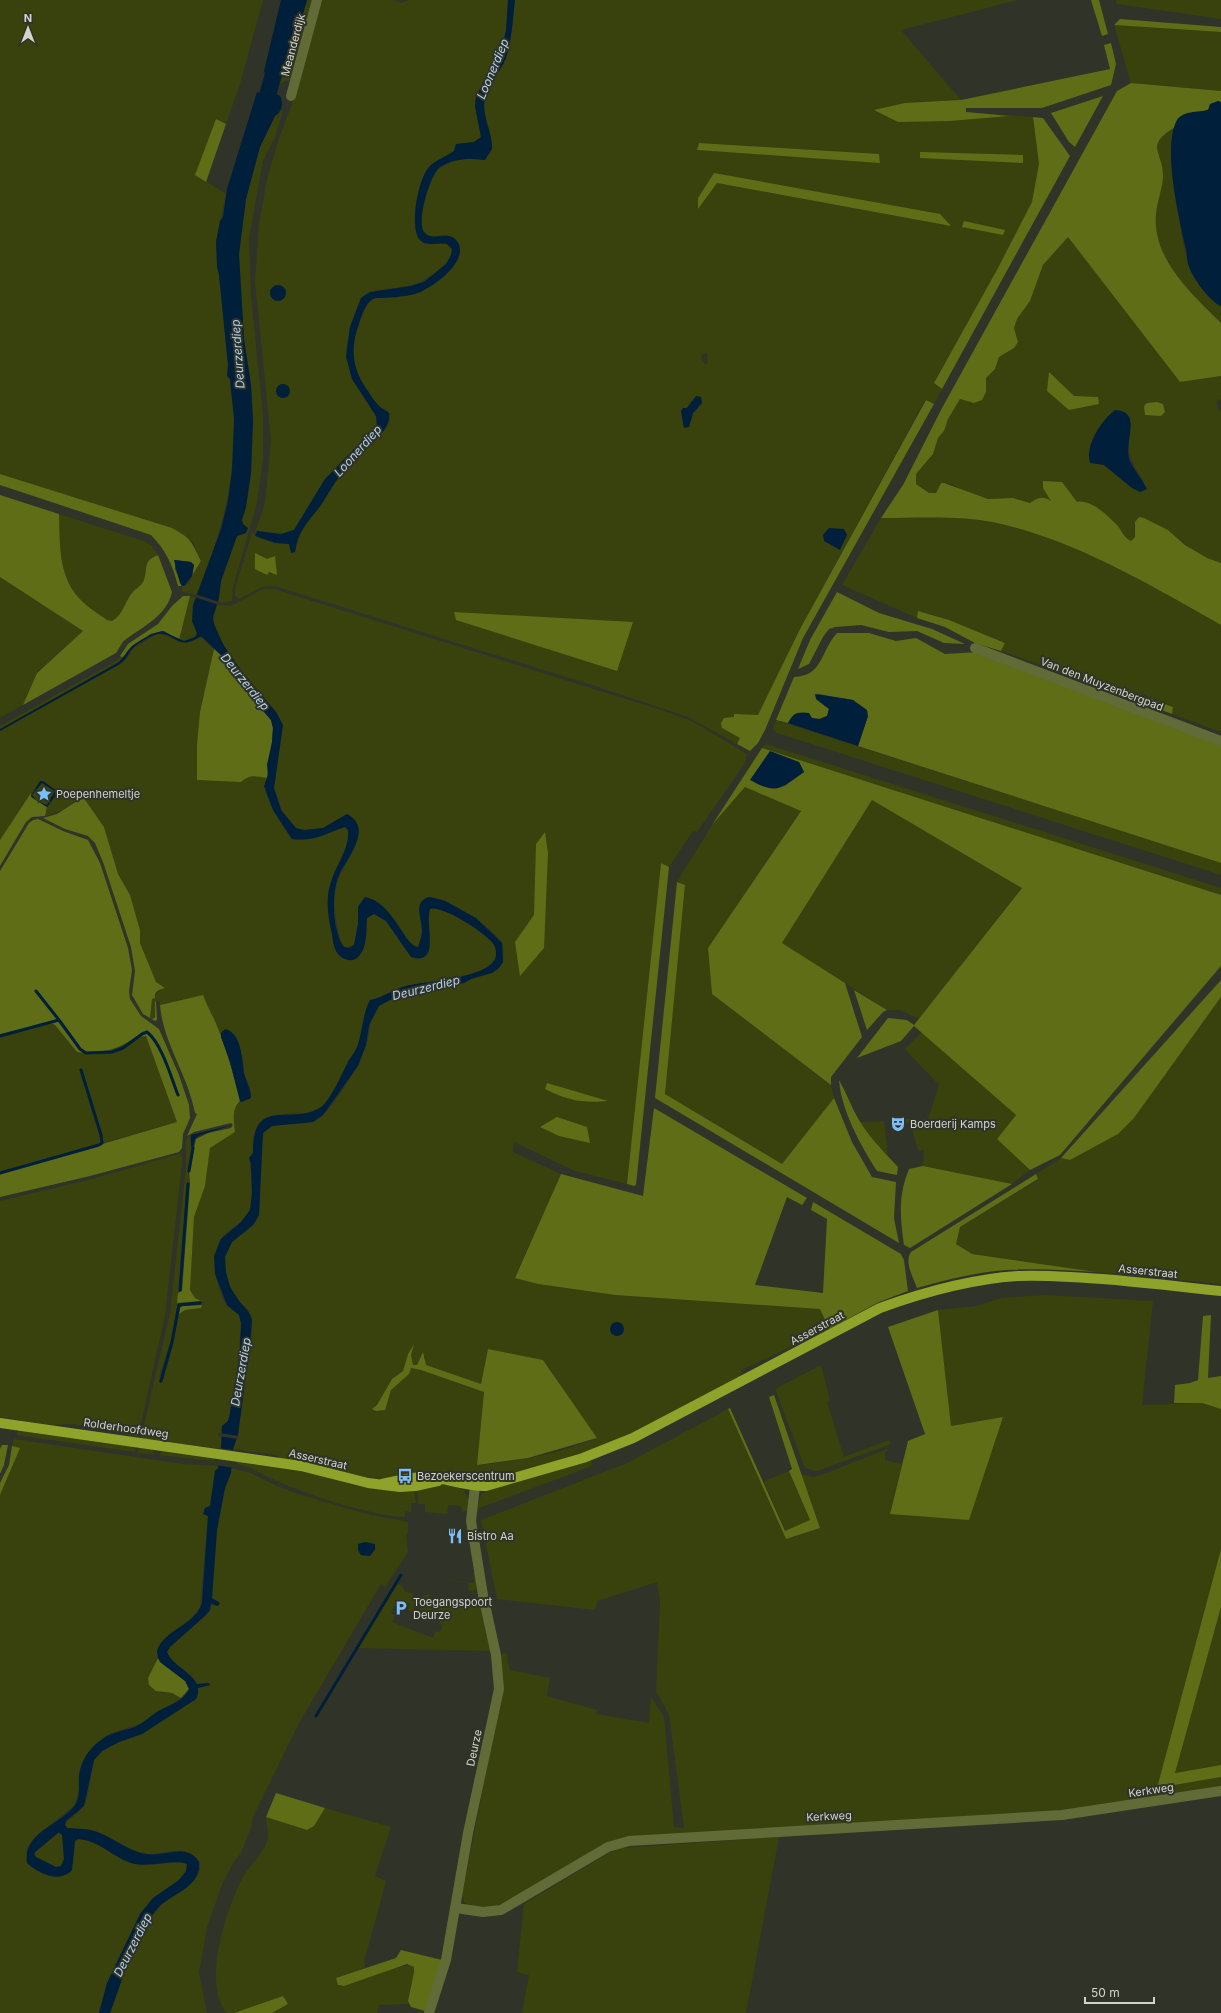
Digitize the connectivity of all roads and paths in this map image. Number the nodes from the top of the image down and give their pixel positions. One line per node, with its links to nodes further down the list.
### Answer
1 (317, 0): 2 (street, Meanderdijk)
2 (291, 96)
3 (975, 648): 4 (street, Van den Muyzenbergpad)
4 (1221, 741)
5 (1221, 1291): 8 (main road, Asserstraat)
6 (0, 1423): 7 (main road, Rolderhoofdweg)
7 (249, 1458): 8 (main road, Asserstraat)
8 (475, 1486): 10 (street, Deurze)
9 (1221, 1791): 10 (street, Kerkweg)
10 (456, 1908): 11 (street, Deurze)
11 (429, 2013)

